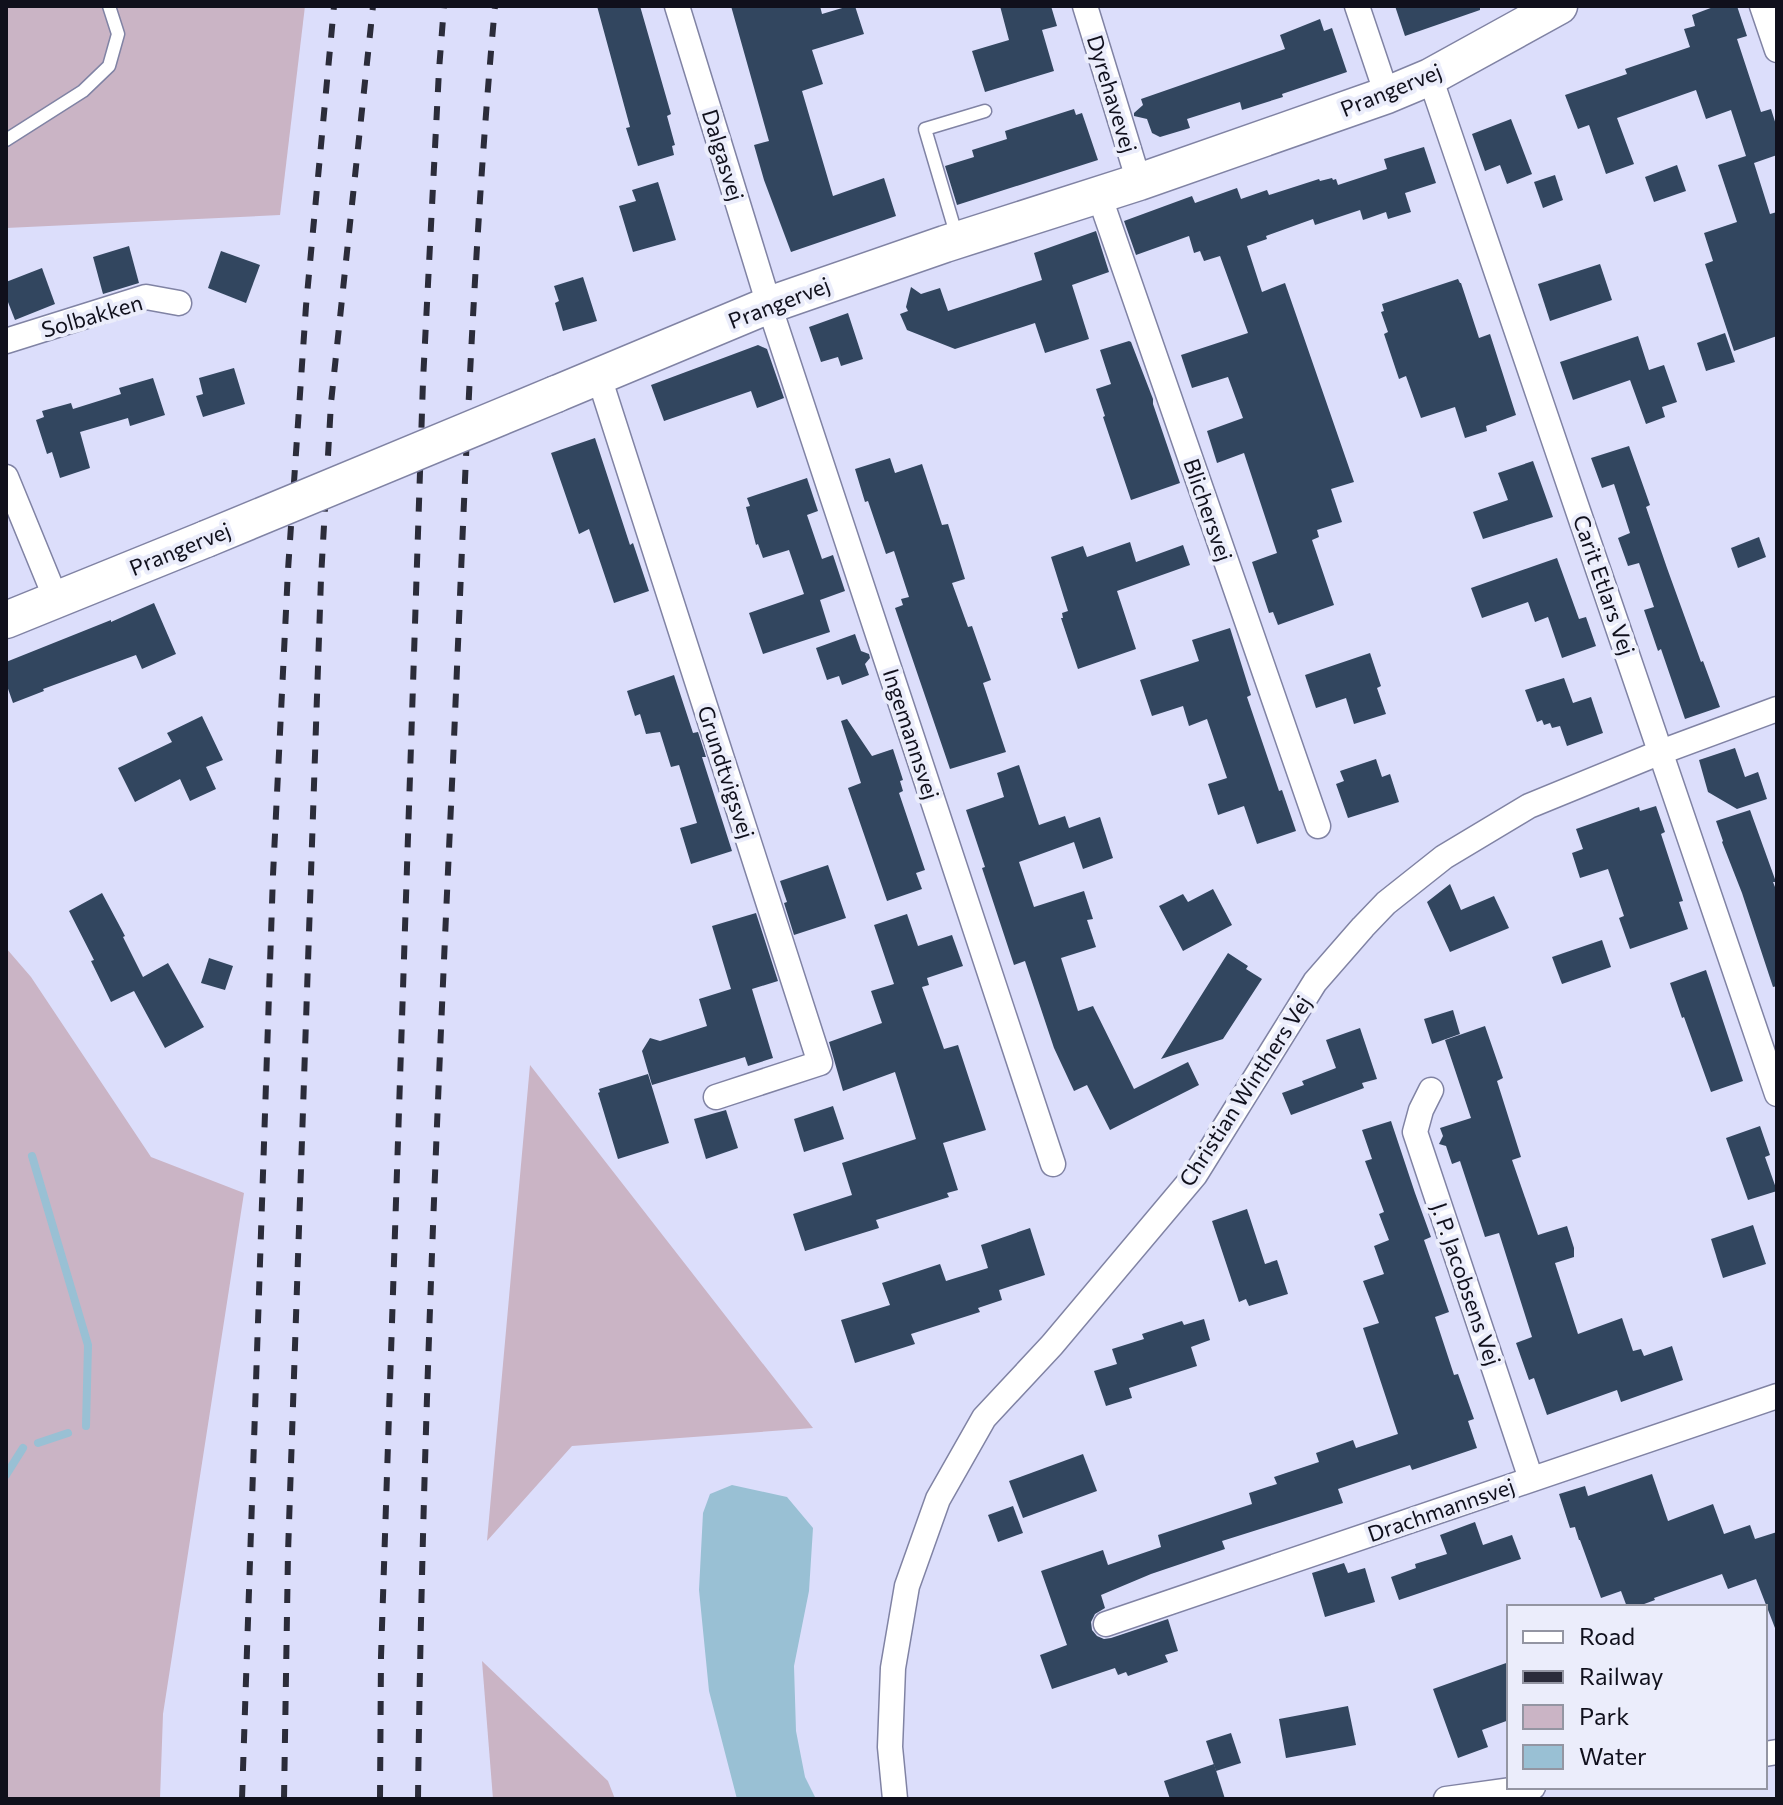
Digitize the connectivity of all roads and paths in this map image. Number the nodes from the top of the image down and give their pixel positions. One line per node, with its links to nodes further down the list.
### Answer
1 (109, 6): 11 (lane)
2 (677, 6): 16 (street, Dalgasvej)
3 (1085, 6): 12 (street, Dyrehavevej)
4 (1357, 6): 9 (street)
5 (1559, 6): 8 (street, Prangervej)
6 (1762, 6): 7 (street)
7 (1777, 50)
8 (1430, 77): 9 (street, Prangervej); 23 (street, Carit Etlars Vej)
9 (1387, 95): 12 (street, Prangervej)
10 (985, 111): 14 (lane)
11 (6, 140)
12 (1139, 182): 13 (street, Prangervej)
13 (1099, 195): 14 (street, Prangervej); 24 (street, Blichersvej)
14 (958, 240): 16 (street, Prangervej)
15 (179, 303): 17 (street, Solbakken)
16 (769, 305): 18 (street, Prangervej); 28 (street, Ingemannsvej)
17 (6, 341)
18 (599, 377): 20 (street, Prangervej, bridge); 27 (street, Grundtvigsvej)
19 (6, 477): 20 (street)
20 (56, 599): 21 (street, Prangervej)
21 (6, 620)
22 (1777, 709): 23 (street, Christian Winthers Vej)
23 (1661, 752): 26 (street, Carit Etlars Vej); 33 (street, Christian Winthers Vej)
24 (1318, 826)
25 (1431, 1090): 30 (street, J. P. Jacobsens Vej)
26 (1777, 1094)
27 (716, 1097)
28 (1053, 1164)
29 (1777, 1396): 30 (street, Drachmannsvej)
30 (1531, 1479): 31 (street, Drachmannsvej)
31 (1106, 1624)
32 (1518, 1789): 34 (street)
33 (895, 1799)
34 (1446, 1799)

